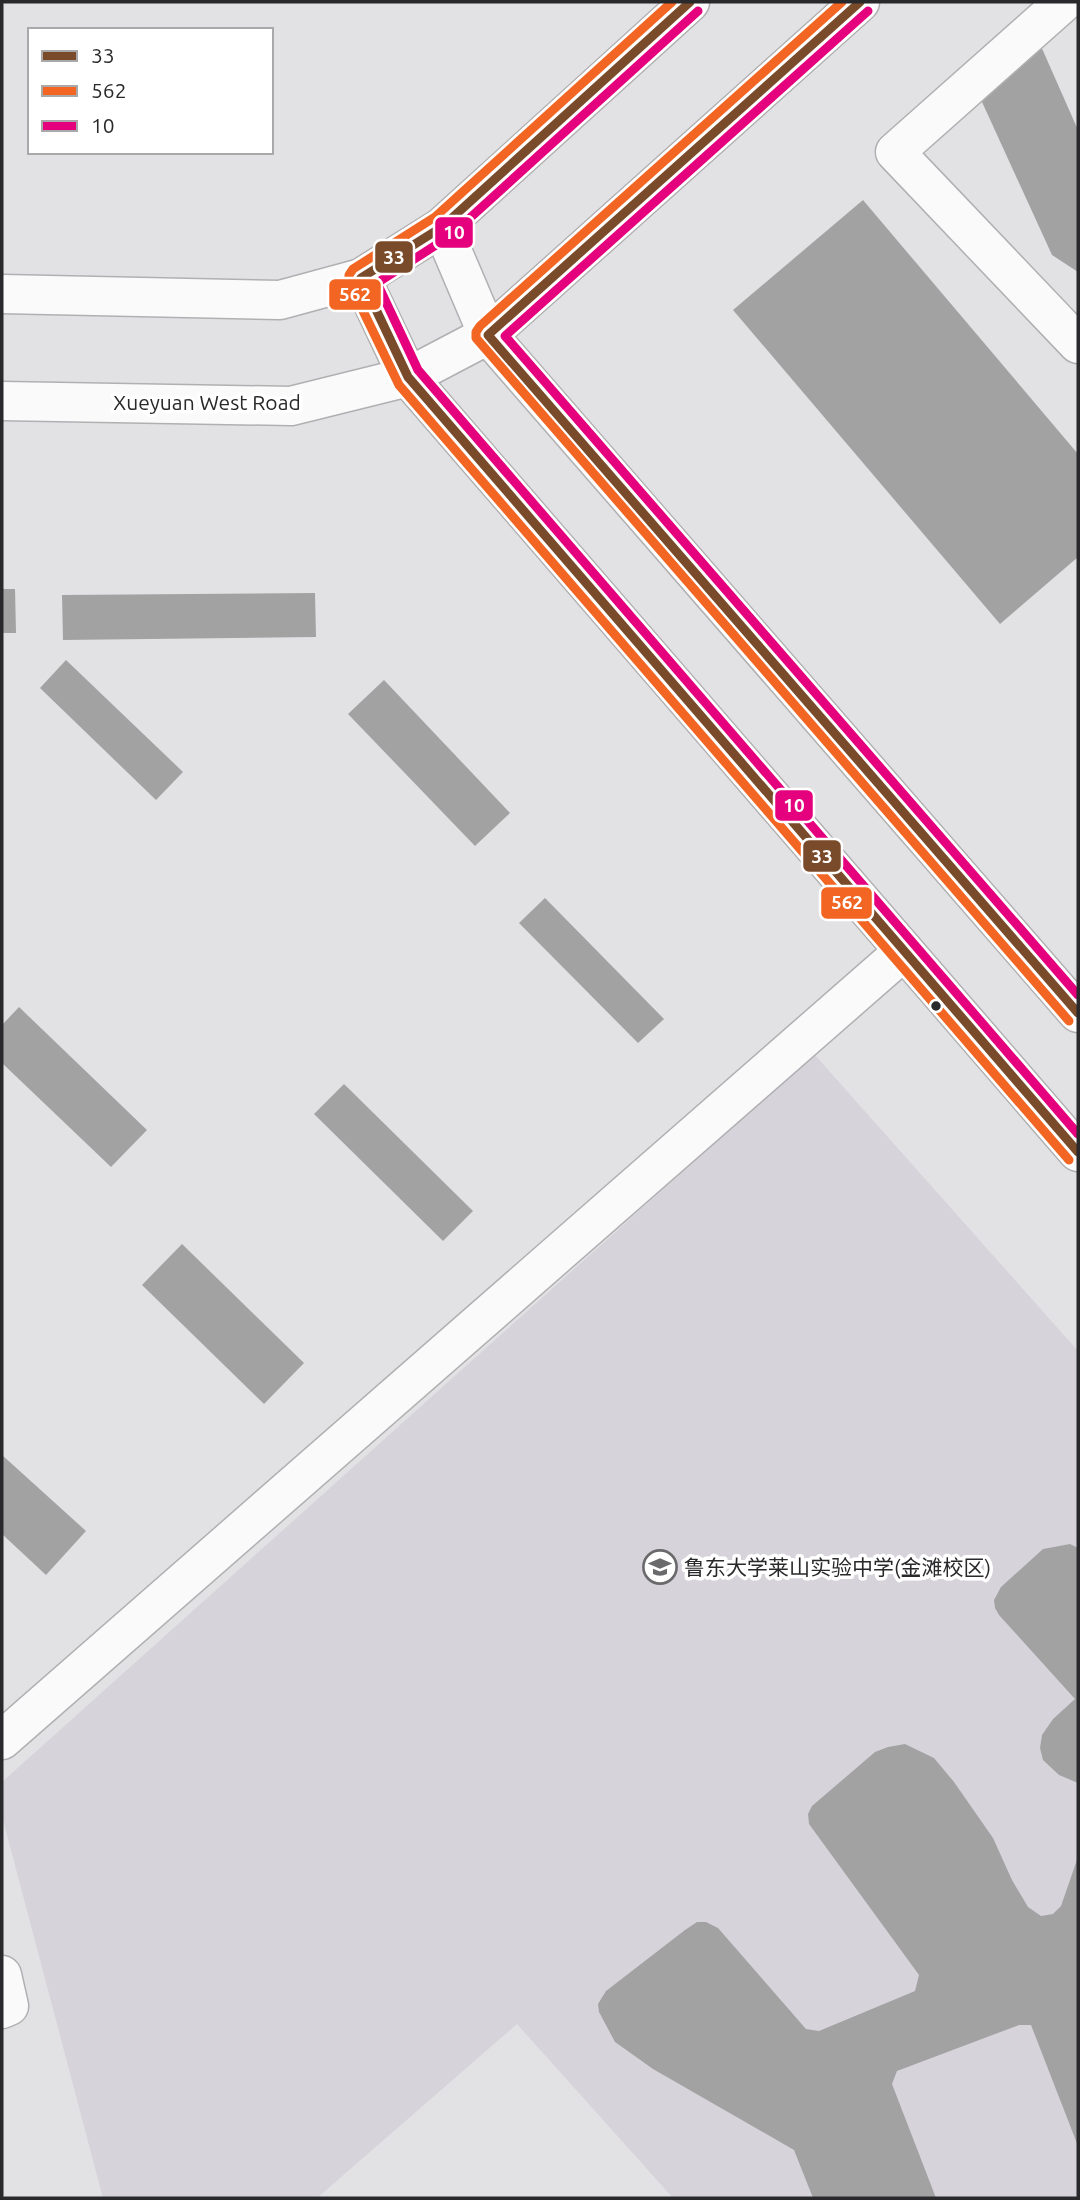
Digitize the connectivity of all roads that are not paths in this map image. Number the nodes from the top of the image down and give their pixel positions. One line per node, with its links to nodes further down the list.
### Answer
1 (690, 2): 4 (street)
2 (860, 2): 7 (street)
3 (1064, 2): 8 (street)
4 (442, 227): 5 (street); 7 (street)
5 (361, 278): 6 (street); 9 (street)
6 (2, 294)
7 (488, 335): 9 (street, Xueyuan West Road); 12 (street)
8 (1078, 344)
9 (408, 377): 10 (street, Xueyuan West Road); 11 (street)
10 (2, 401)
11 (904, 951): 13 (street); 14 (street)
12 (1078, 1013)
13 (1078, 1152)
14 (2, 1740)
15 (2, 1975): 16 (street)
16 (2, 2008)

